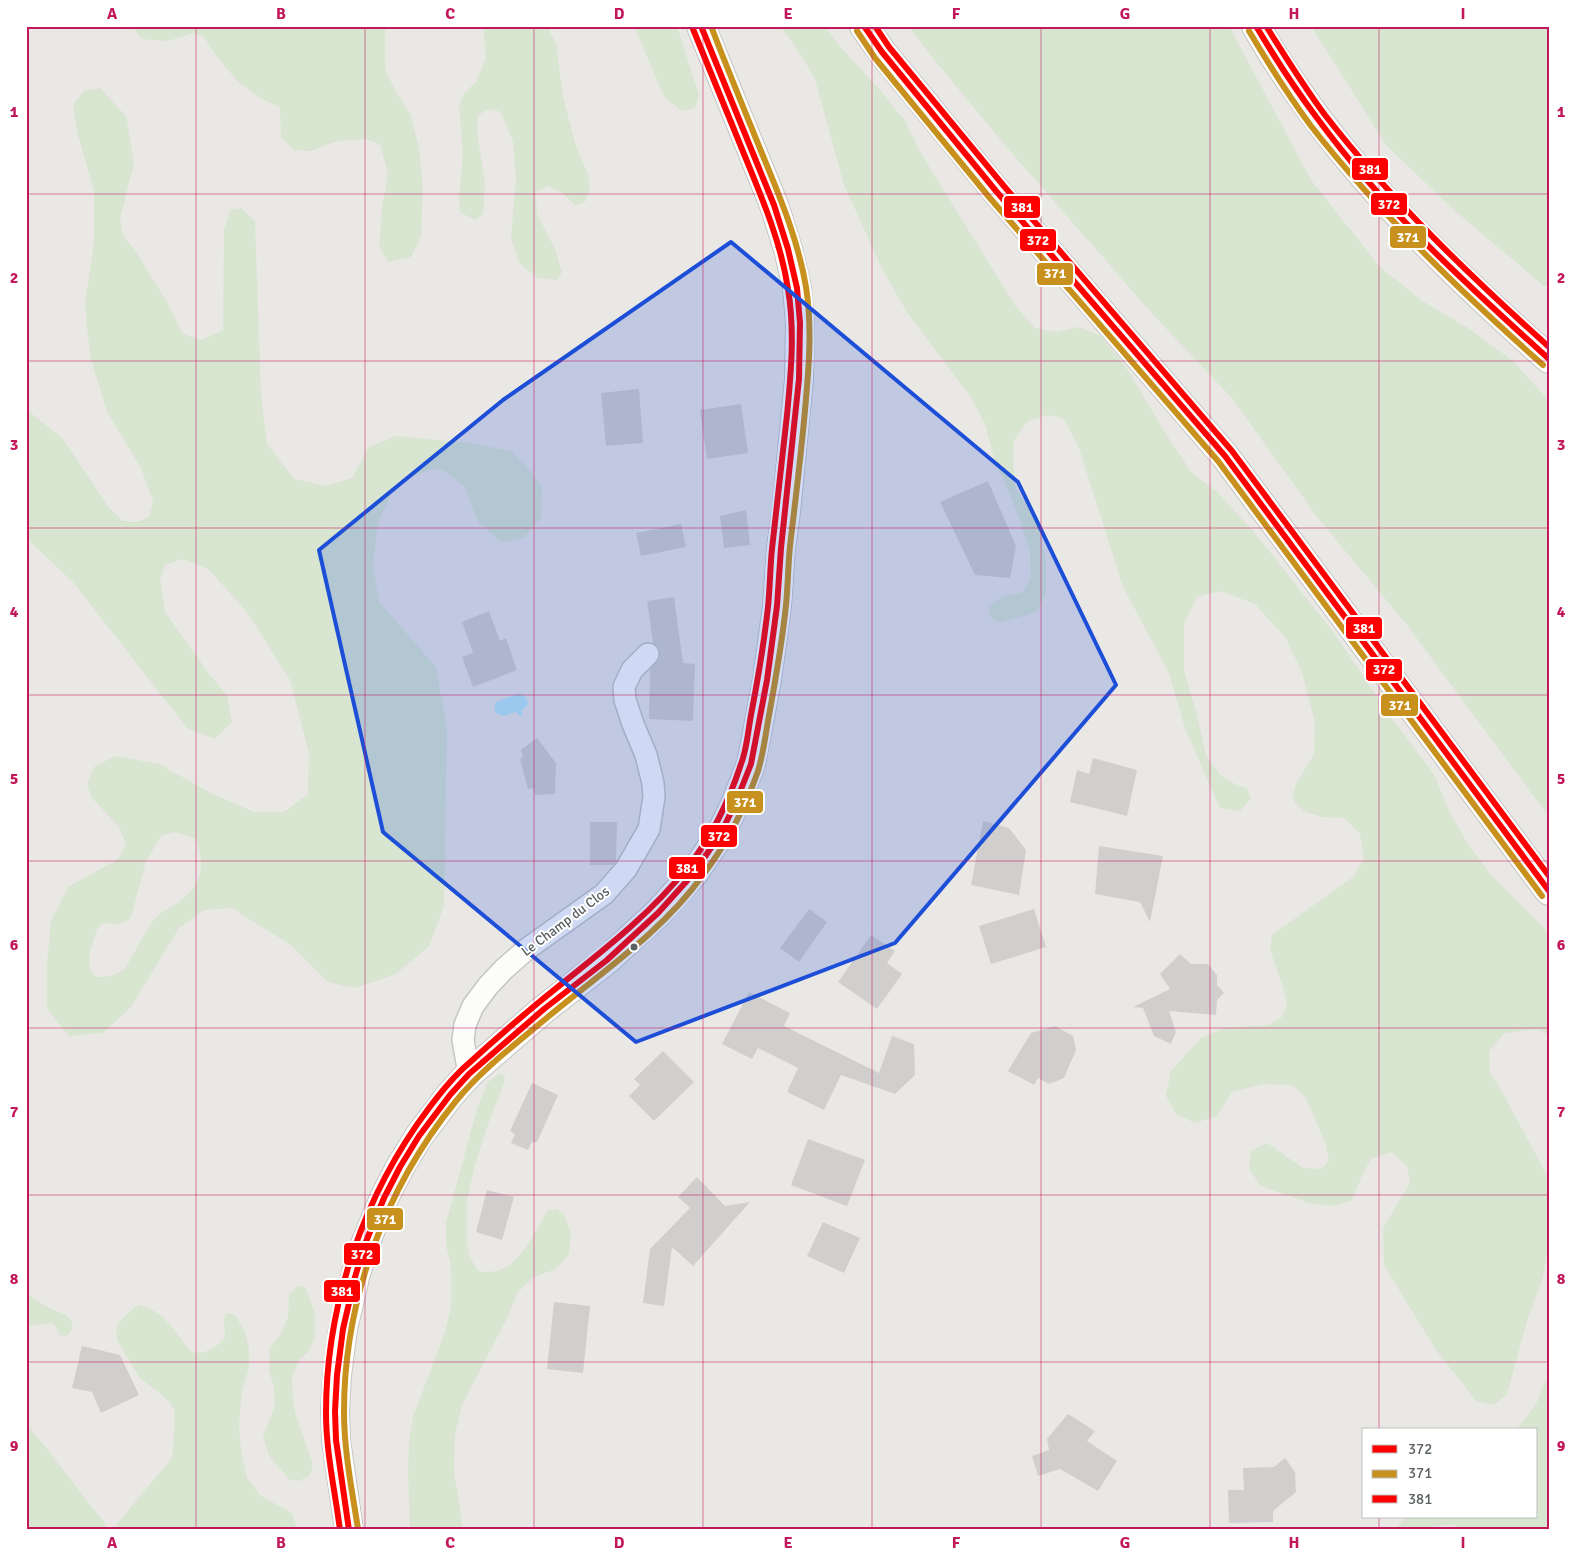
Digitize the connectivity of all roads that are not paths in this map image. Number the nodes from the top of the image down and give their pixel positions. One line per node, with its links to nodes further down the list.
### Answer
1 (701, 26): 7 (main road)
2 (864, 26): 6 (main road)
3 (1256, 26): 4 (main road)
4 (1549, 359)
5 (648, 654): 7 (street, Le Champ du Clos)
6 (1549, 890)
7 (469, 1074): 8 (main road)
8 (349, 1530)

